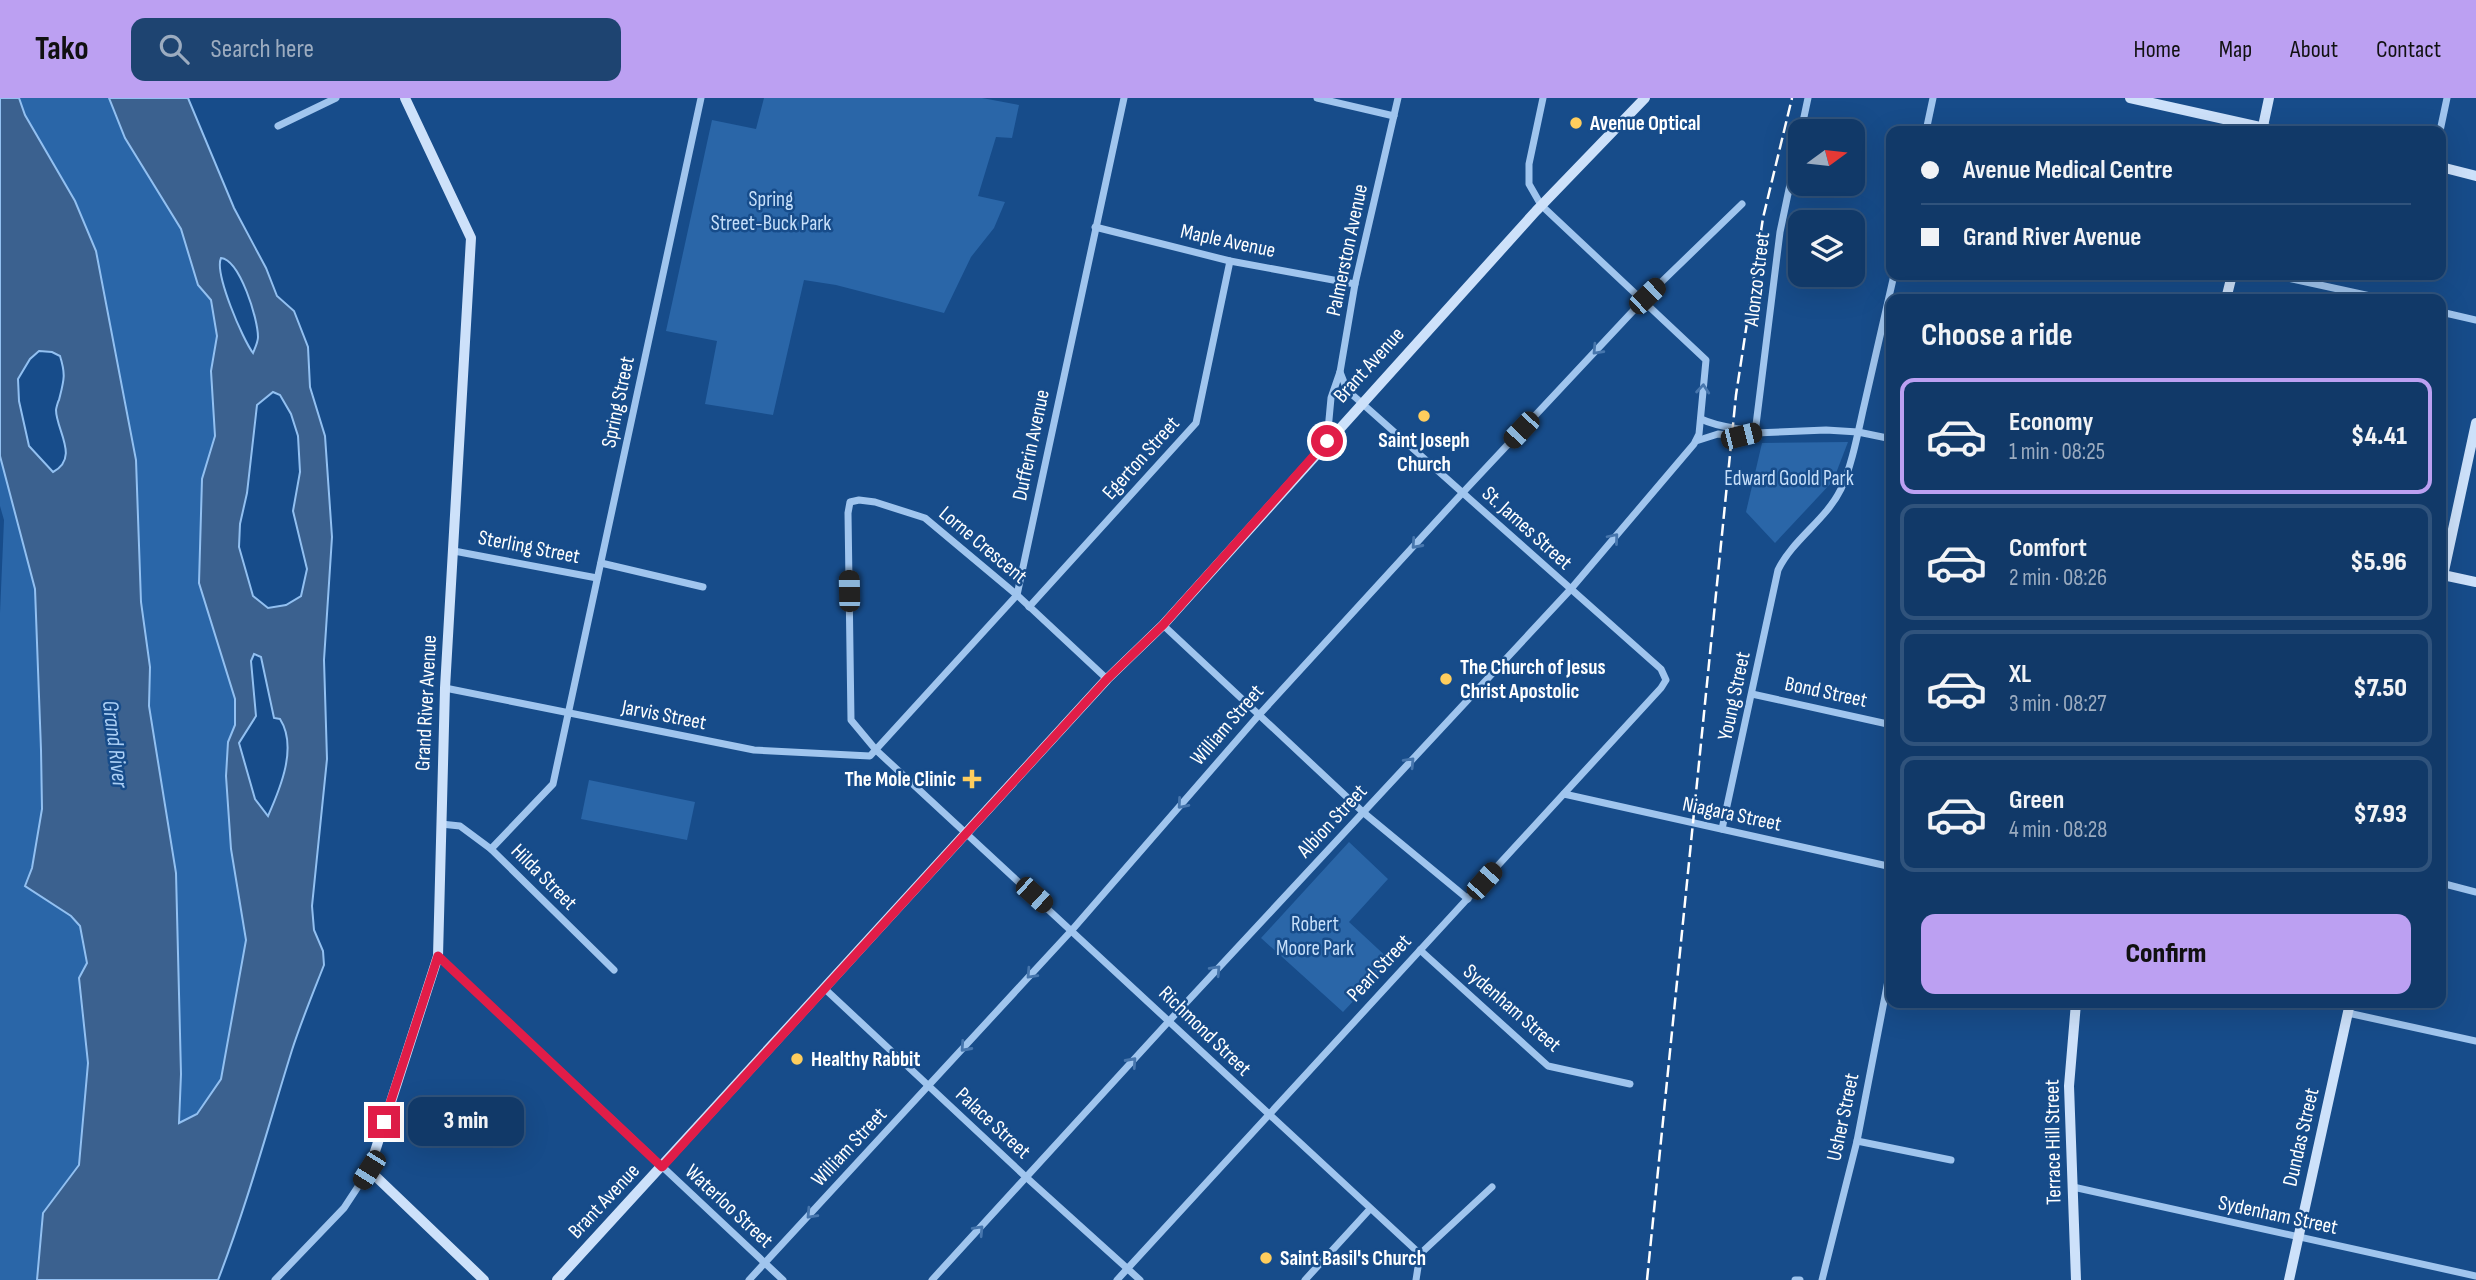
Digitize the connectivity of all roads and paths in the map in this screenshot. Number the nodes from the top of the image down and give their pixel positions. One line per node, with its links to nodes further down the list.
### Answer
1 (336, 98): 16 (street)
2 (404, 98): 47 (street, Grand River Avenue)
3 (701, 98): 49 (street, Spring Street)
4 (1124, 98): 26 (street, Dufferin Avenue)
5 (1317, 98): 14 (street)
6 (1398, 98): 14 (street, Palmerston Avenue)
7 (1543, 98): 25 (street)
8 (1645, 98): 25 (street, Brant Avenue)
9 (1808, 98): 15 (street, Alonzo Street)
10 (1933, 98): 17 (street)
11 (2130, 98): 18 (street)
12 (2269, 98): 19 (street)
13 (2447, 98): 20 (street)
14 (1394, 116): 29 (street, Palmerston Avenue)
15 (1804, 119)
16 (278, 126)
17 (1927, 126)
18 (2246, 126)
19 (2263, 126)
20 (2441, 126)
21 (2446, 168): 22 (street)
22 (2476, 176)
23 (1788, 194): 42 (street, Alonzo Street)
24 (1742, 204): 31 (street, William Street)
25 (1541, 205): 31 (street); 38 (street, Brant Avenue)
26 (1095, 228): 27 (street, Maple Avenue); 55 (street, Dufferin Avenue)
27 (1230, 261): 29 (street, Maple Avenue); 56 (street, Egerton Street)
28 (2297, 280): 30 (street)
29 (1355, 284): 37 (street, Palmerston Avenue)
30 (2361, 294)
31 (1645, 298): 39 (street, Albion Street, one-way to 31); 46 (street, William Street, one-way to 46)
32 (1886, 310): 35 (street)
33 (2446, 313): 34 (street)
34 (2476, 320)
35 (1882, 327): 36 (street); 41 (street)
36 (1886, 328)
37 (1340, 372): 38 (street); 44 (street, Palmerston Avenue)
38 (1362, 402): 44 (street, Brant Avenue); 46 (street, St. James Street)
39 (1701, 419): 42 (street); 45 (street, Albion Street)
40 (2476, 423): 48 (street)
41 (1858, 432): 42 (street); 43 (street); 61 (street, Young Street)
42 (1755, 433): 45 (street)
43 (1886, 438)
44 (1327, 441): 57 (street, Brant Avenue)
45 (1696, 441): 54 (street, Albion Street, one-way to 45)
46 (1462, 493): 54 (street, St. James Street); 63 (street, William Street, one-way to 63)
47 (454, 551): 50 (street, Sterling Street); 60 (street, Grand River Avenue)
48 (2446, 562)
49 (601, 563): 50 (street, Spring Street); 53 (street)
50 (597, 578): 62 (street, Spring Street)
51 (2446, 580): 52 (street)
52 (2476, 582)
53 (704, 587)
54 (1570, 590): 59 (street, St. James Street); 67 (street, Albion Street, one-way to 54)
55 (1017, 595): 56 (street, Lorne Crescent); 65 (street); 65 (street, Lorne Crescent)
56 (1029, 607): 58 (street, Lorne Crescent)
57 (1163, 625): 58 (street, Brant Avenue); 63 (street)
58 (1107, 679): 70 (street, Brant Avenue)
59 (1667, 680): 66 (street, Pearl Street)
60 (445, 688): 62 (street, Jarvis Street); 68 (street, Grand River Avenue)
61 (1752, 694): 64 (street, Bond Street); 69 (street, Young Street)
62 (568, 714): 65 (street, Jarvis Street); 71 (street, Spring Street)
63 (1258, 716): 67 (street); 76 (street, William Street, one-way to 76)
64 (1886, 724)
65 (876, 750): 70 (street, Lorne Crescent)
66 (1564, 794): 69 (street, Niagara Street); 75 (street, Pearl Street)
67 (1364, 813): 75 (street); 84 (street, Albion Street, one-way to 67)
68 (441, 824): 71 (street, Hilda Street); 78 (street, Grand River Avenue)
69 (1722, 830): 72 (street, Niagara Street)
70 (966, 833): 76 (street, Richmond Street); 80 (street, Brant Avenue)
71 (491, 849): 79 (street, Hilda Street)
72 (1886, 866)
73 (2446, 884): 74 (street)
74 (2476, 891)
75 (1468, 899): 77 (street, Pearl Street)
76 (1072, 930): 84 (street, Richmond Street); 87 (street, William Street, one-way to 87)
77 (1420, 950): 86 (street, Sydenham Street); 88 (street, Pearl Street)
78 (438, 956): 91 (street, Waterloo Street); 92 (street, Grand River Avenue)
79 (614, 970)
80 (825, 989): 87 (street, Palace Street); 91 (street, Brant Avenue)
81 (1886, 991): 89 (street, Usher Street)
82 (2076, 1008): 95 (street, Terrace Hill Street)
83 (2349, 1008): 85 (street); 97 (street, Dundas Street)
84 (1170, 1020): 88 (street, Richmond Street); 93 (street, Albion Street, one-way to 84)
85 (2476, 1041)
86 (1630, 1084)
87 (928, 1087): 93 (street, Palace Street); 99 (street, William Street, one-way to 99)
88 (1268, 1115): 96 (street, Richmond Street); 100 (street, Pearl Street)
89 (1857, 1141): 90 (street); 112 (street, Usher Street)
90 (1951, 1160)
91 (662, 1167): 99 (street, Waterloo Street); 104 (street, Brant Avenue)
92 (369, 1170): 102 (street, Grand River Avenue); 103 (street)
93 (1027, 1178): 100 (street, Palace Street); 107 (street, Albion Street, one-way to 93)
94 (1492, 1187): 98 (street)
95 (2073, 1187): 97 (street, Sydenham Street); 113 (street, Terrace Hill Street)
96 (1370, 1209): 98 (street, Richmond Street); 110 (street)
97 (2298, 1237): 101 (street, Sydenham Street); 114 (street, Dundas Street)
98 (1420, 1254): 111 (street)
99 (765, 1264): 105 (street, William Street); 106 (street, Waterloo Street)
100 (1128, 1268): 108 (street, Pearl Street); 109 (street, Palace Street)
101 (2476, 1276)
102 (277, 1279)
103 (484, 1280)
104 (558, 1280)
105 (749, 1280)
106 (783, 1280)
107 (932, 1280)
108 (1117, 1280)
109 (1140, 1280)
110 (1305, 1280)
111 (1416, 1280)
112 (1822, 1280)
113 (2076, 1280)
114 (2289, 1280)

